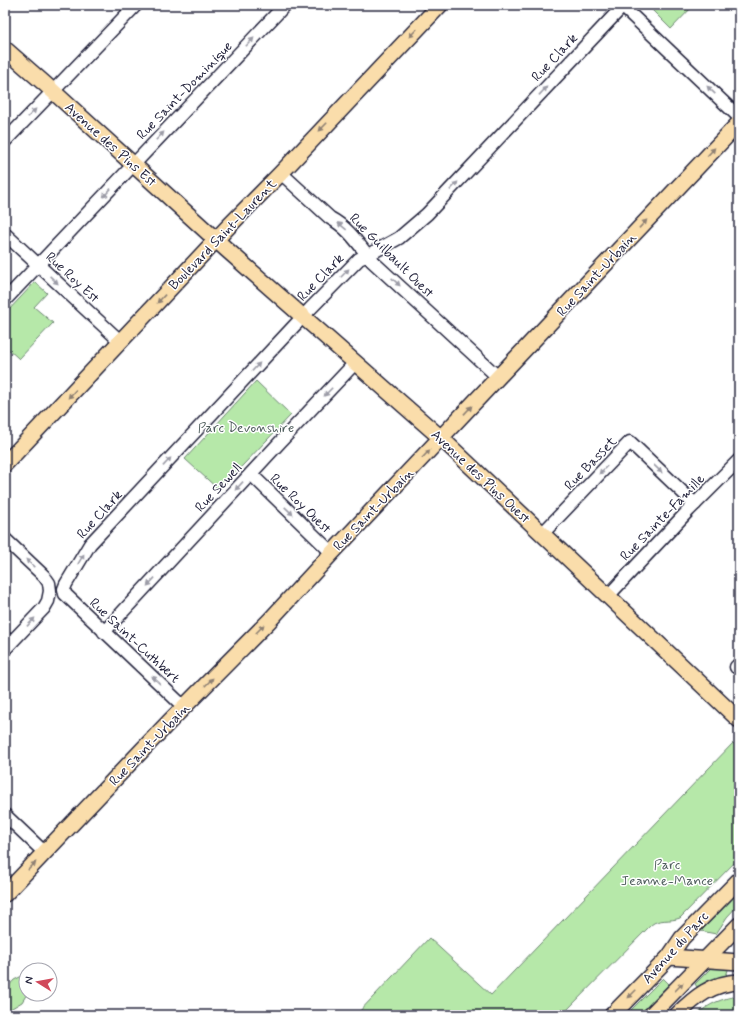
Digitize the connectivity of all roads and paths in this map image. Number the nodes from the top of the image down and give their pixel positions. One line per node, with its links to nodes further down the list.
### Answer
1 (136, 5): 6 (street)
2 (286, 5): 10 (street, Rue Saint-Dominique, one-way to 2)
3 (440, 5): 11 (main road, Boulevard Saint-Laurent, one-way to 11)
4 (622, 6): 7 (street, one-way to 4); 14 (street, Rue Clark, one-way to 4)
5 (5, 50): 6 (main road, Avenue des Pins Est)
6 (53, 92): 9 (street, one-way to 6); 10 (main road, Avenue des Pins Est)
7 (739, 117)
8 (739, 123): 20 (main road, Rue Saint-Urbain, one-way to 8)
9 (5, 141)
10 (134, 164): 13 (main road, Avenue des Pins Est); 15 (street, Rue Saint-Dominique, one-way to 15)
11 (281, 173): 13 (main road, Boulevard Saint-Laurent); 14 (street, Rue Guilbault Ouest, one-way to 11)
12 (5, 234): 15 (street, Rue Roy Est)
13 (216, 240): 17 (main road, Avenue des Pins Ouest); 18 (main road, Boulevard Saint-Laurent, one-way to 18)
14 (368, 255): 17 (street, Rue Clark, one-way to 14); 20 (street, Rue Guilbault Ouest, one-way to 20)
15 (38, 265): 16 (street, Rue Saint-Dominique); 18 (street, Rue Roy Est, one-way to 18)
16 (5, 300)
17 (303, 317): 19 (main road, Avenue des Pins Ouest); 29 (street, Rue Clark, one-way to 17)
18 (121, 342): 23 (main road, Boulevard Saint-Laurent, one-way to 23)
19 (355, 364): 21 (main road, Avenue des Pins Ouest); 24 (street, Rue Sewell, one-way to 24)
20 (498, 377): 21 (main road, Rue Saint-Urbain, one-way to 20)
21 (440, 438): 26 (main road, Avenue des Pins Ouest); 28 (main road, Rue Saint-Urbain, one-way to 21)
22 (739, 460): 25 (street, Rue Sainte-Famille)
23 (5, 464)
24 (251, 474): 28 (street, Rue Roy Ouest, one-way to 28); 31 (street, Rue Sewell, one-way to 31)
25 (695, 504): 26 (street, Rue Basset); 30 (street, Rue Sainte-Famille)
26 (542, 534): 30 (main road, Avenue des Pins Ouest)
27 (5, 539): 32 (street, one-way to 27)
28 (332, 553): 33 (main road, Rue Saint-Urbain, one-way to 28)
29 (65, 594): 31 (street, Rue Saint-Cuthbert)
30 (608, 596): 34 (main road, Avenue des Pins Ouest)
31 (104, 632): 33 (street, Rue Saint-Cuthbert, one-way to 31)
32 (5, 650)
33 (184, 707): 36 (main road, Rue Saint-Urbain)
34 (739, 720)
35 (5, 815): 36 (street)
36 (45, 853): 38 (main road, Rue Saint-Urbain, one-way to 36)
37 (739, 880): 40 (main road, Avenue du Parc)
38 (5, 894)
39 (739, 926): 41 (main road, Avenue du Parc)
40 (669, 957): 41 (main road); 44 (main road, Avenue du Parc, one-way to 44)
41 (706, 959): 42 (main road); 45 (main road, Avenue du Parc, one-way to 41)
42 (739, 962)
43 (739, 982): 46 (main road)
44 (612, 1015)
45 (651, 1015)
46 (677, 1015)

